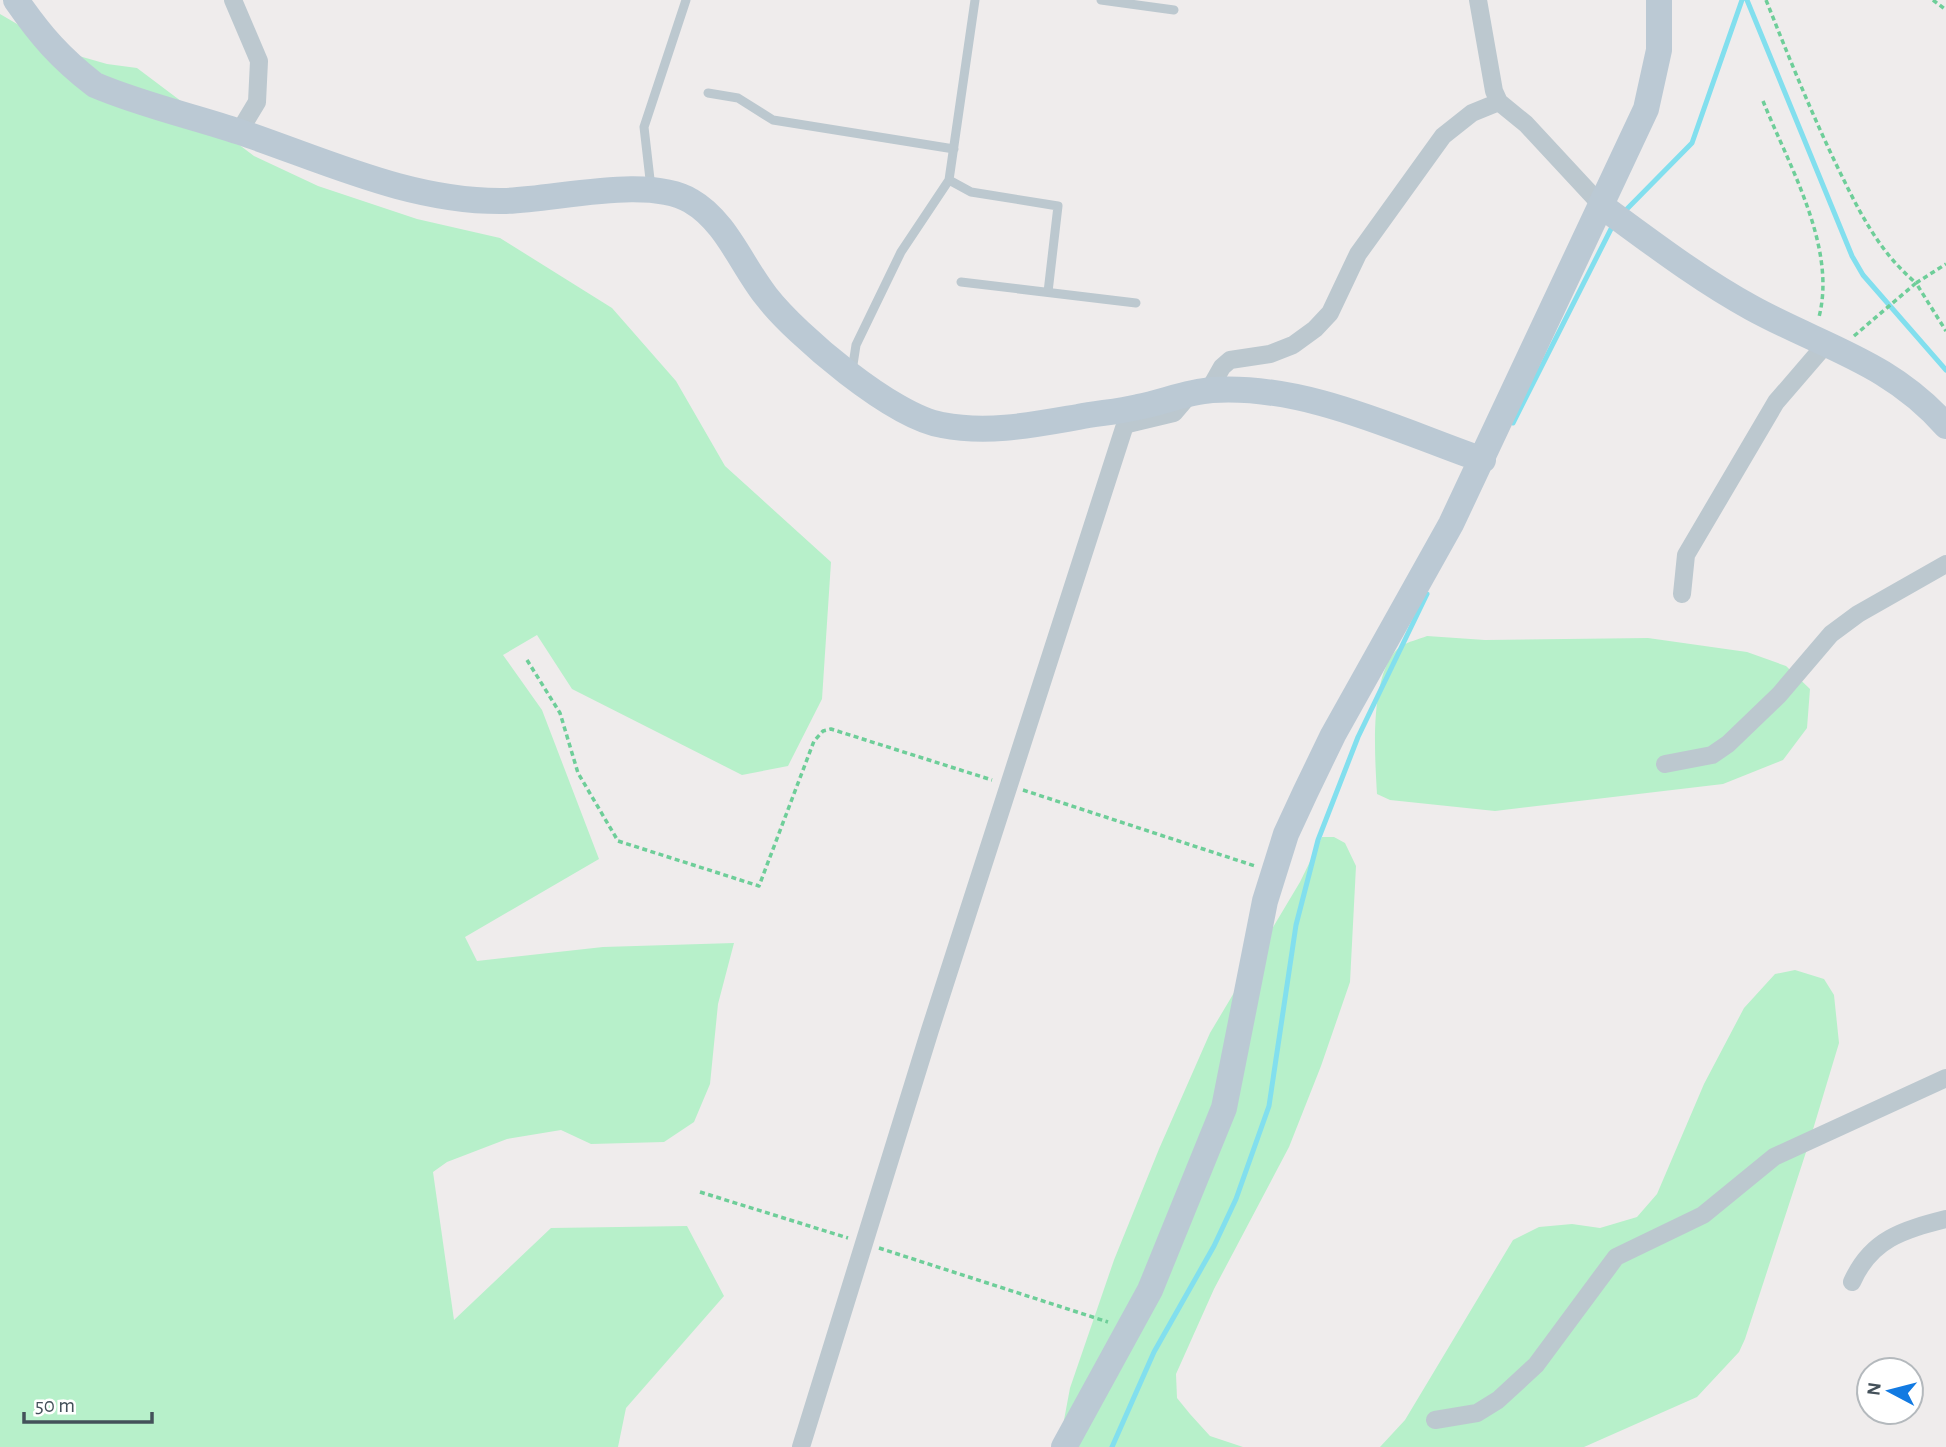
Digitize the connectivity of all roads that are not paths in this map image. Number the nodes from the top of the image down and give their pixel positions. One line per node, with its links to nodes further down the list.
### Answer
1 (16, 0): 11 (street)
2 (233, 0): 11 (street)
3 (686, 0): 14 (lane)
4 (975, 0): 12 (lane)
5 (1101, 0): 8 (lane)
6 (1478, 0): 10 (street)
7 (1659, 0): 15 (street)
8 (1174, 10)
9 (708, 93): 12 (lane)
10 (1499, 102): 15 (street); 21 (street)
11 (239, 132): 14 (street)
12 (954, 149): 13 (lane)
13 (949, 180): 17 (lane); 20 (lane)
14 (651, 189): 20 (street)
15 (1602, 206): 19 (street); 23 (street)
16 (961, 282): 17 (lane)
17 (1048, 292): 18 (lane)
18 (1136, 303)
19 (1820, 342): 22 (street); 25 (street)
20 (852, 373): 21 (street)
21 (1200, 392): 23 (street); 31 (street)
22 (1946, 426)
23 (1483, 460): 32 (street)
24 (1946, 564): 26 (street)
25 (1682, 594)
26 (1665, 764)
27 (1946, 1078): 30 (street)
28 (1946, 1219): 29 (street)
29 (1852, 1282)
30 (1435, 1420)
31 (801, 1447)
32 (1064, 1447)

